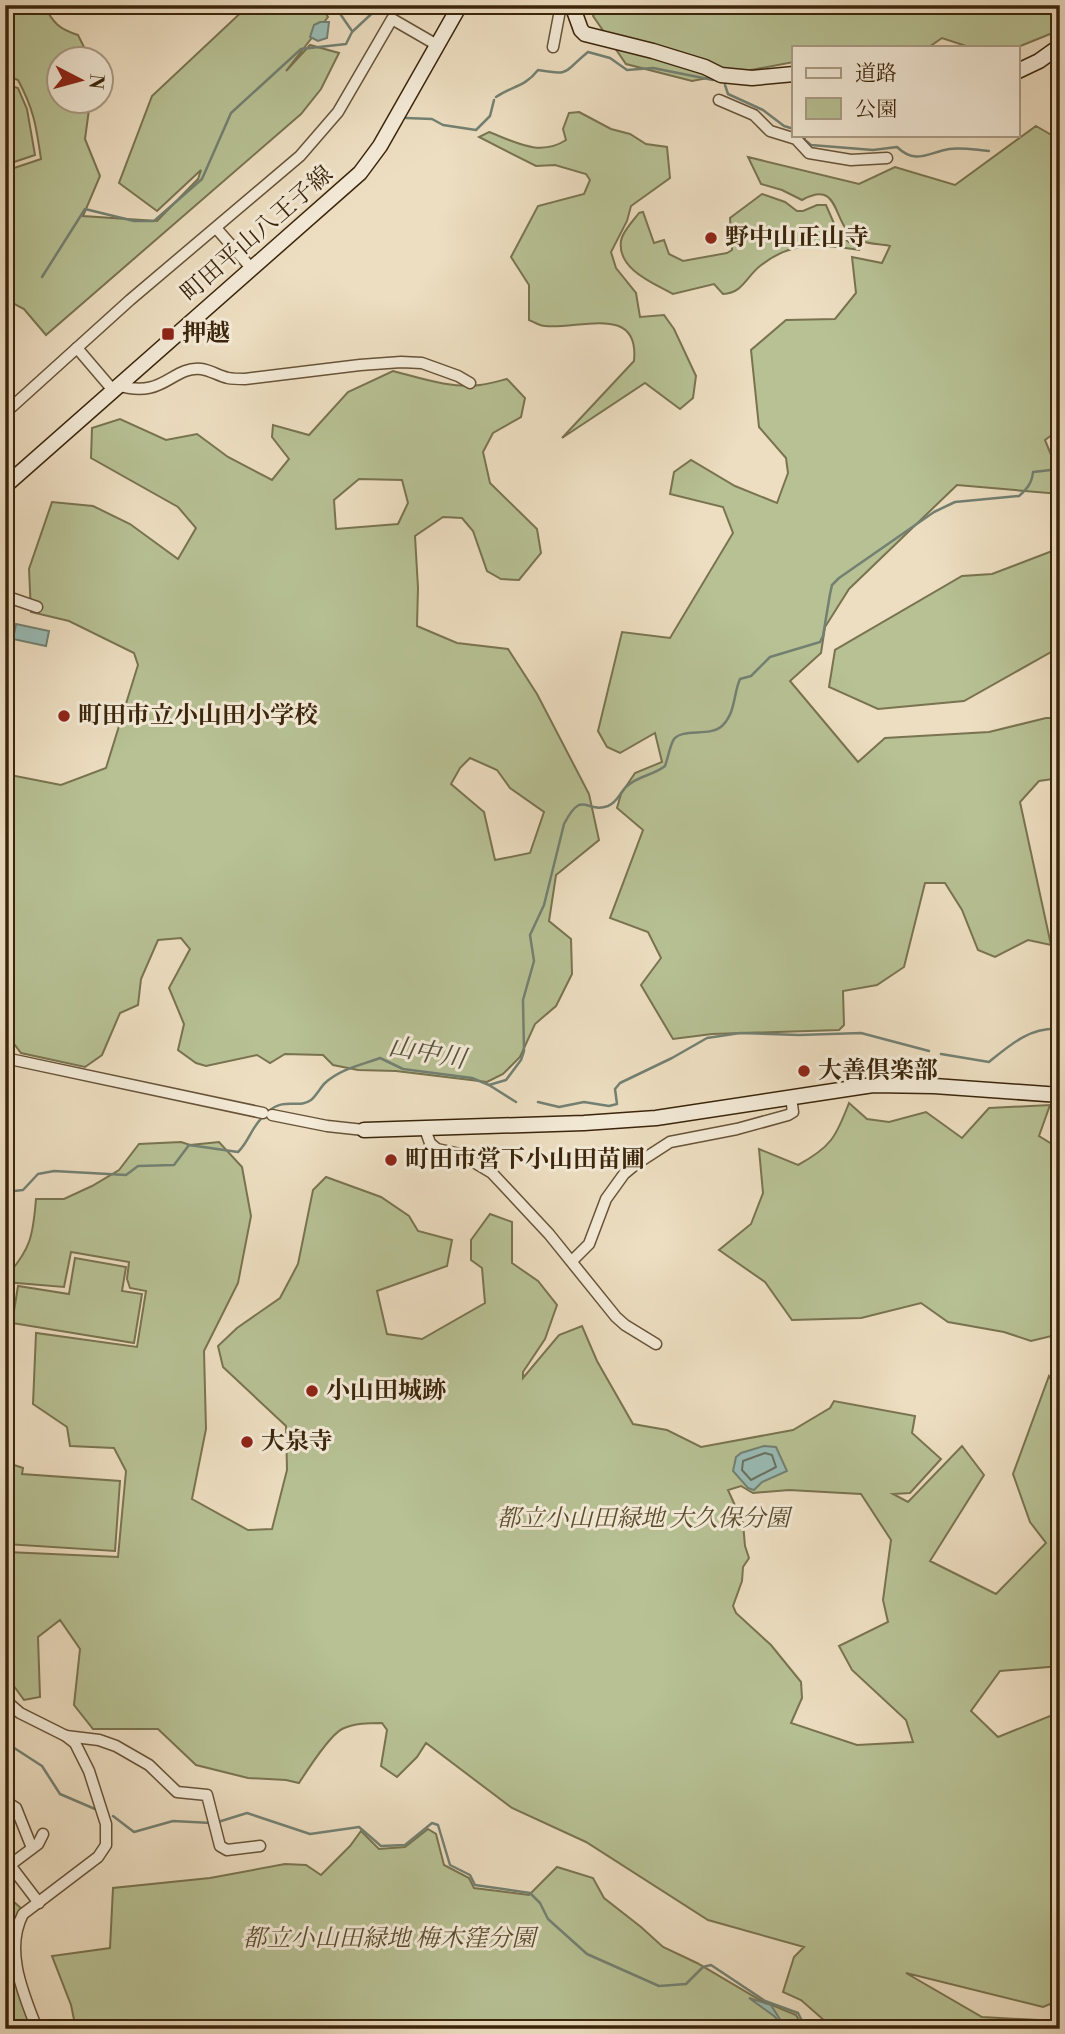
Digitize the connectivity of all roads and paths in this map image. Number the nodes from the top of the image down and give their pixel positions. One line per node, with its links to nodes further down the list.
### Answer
1 (460, 5): 6 (main road, 町田平山八王子線)
2 (480, 5): 3 (main road)
3 (501, 5)
4 (561, 5): 8 (street)
5 (572, 5): 10 (main road)
6 (437, 45): 13 (street); 14 (main road, 町田平山八王子線)
7 (1060, 46): 9 (main road)
8 (553, 47)
9 (1020, 70)
10 (792, 74)
11 (719, 100): 12 (street)
12 (887, 158)
13 (216, 228): 14 (street); 15 (street)
14 (252, 269): 17 (main road, 町田平山八王子線)
15 (78, 348): 17 (street); 18 (street)
16 (470, 383): 17 (street)
17 (115, 387): 19 (main road, 町田平山八王子線)
18 (5, 413)
19 (8, 477)
20 (5, 596): 21 (street)
21 (37, 607)
22 (5, 1058): 26 (street)
23 (1060, 1095): 24 (main road)
24 (791, 1097): 25 (main road); 27 (street)
25 (425, 1129): 26 (main road); 27 (street)
26 (364, 1130)
27 (572, 1261): 28 (street)
28 (656, 1344)
29 (5, 1700): 30 (street)
30 (66, 1736): 33 (street); 35 (street)
31 (5, 1801): 34 (street)
32 (43, 1834): 34 (street)
33 (260, 1846)
34 (32, 1847): 35 (street)
35 (38, 1903): 36 (street)
36 (37, 2029)

